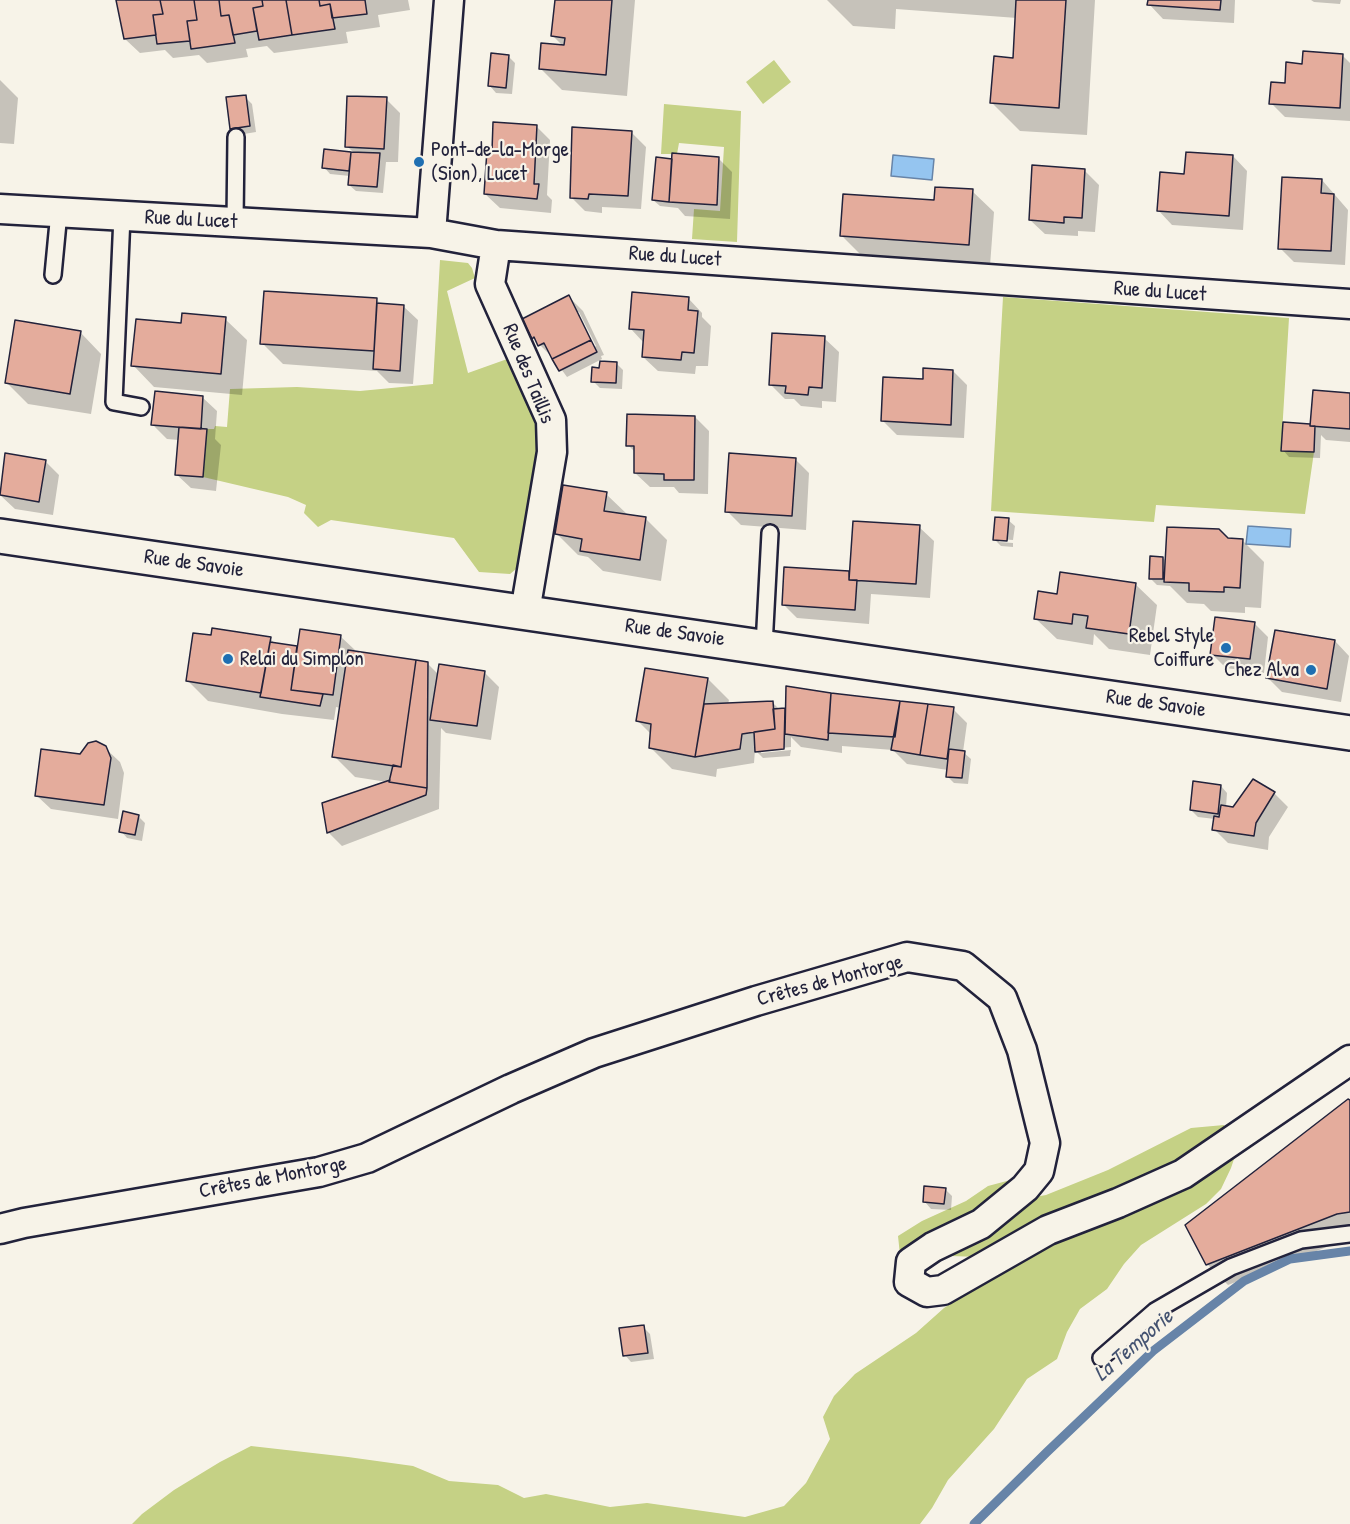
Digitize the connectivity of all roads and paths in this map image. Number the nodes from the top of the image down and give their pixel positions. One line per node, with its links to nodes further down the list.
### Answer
1 (449, 0): 7 (street)
2 (236, 137): 6 (lane)
3 (0, 208): 4 (street, Rue du Lucet)
4 (58, 212): 5 (street, Rue du Lucet); 9 (lane)
5 (122, 216): 6 (street, Rue du Lucet); 11 (lane)
6 (235, 222): 7 (street, Rue du Lucet)
7 (431, 233): 8 (street, Rue du Lucet)
8 (496, 244): 10 (street, Rue du Lucet); 14 (street, Rue des Taillis)
9 (53, 275)
10 (1350, 304)
11 (141, 407)
12 (770, 533): 15 (lane)
13 (0, 536): 14 (main road, Rue de Savoie)
14 (525, 612): 15 (main road, Rue de Savoie)
15 (764, 646): 16 (main road, Rue de Savoie)
16 (1350, 733)
17 (1350, 1060): 18 (street, Crêtes de Montorge)
18 (0, 1229)
19 (1350, 1233): 20 (lane)
20 (1101, 1358)

